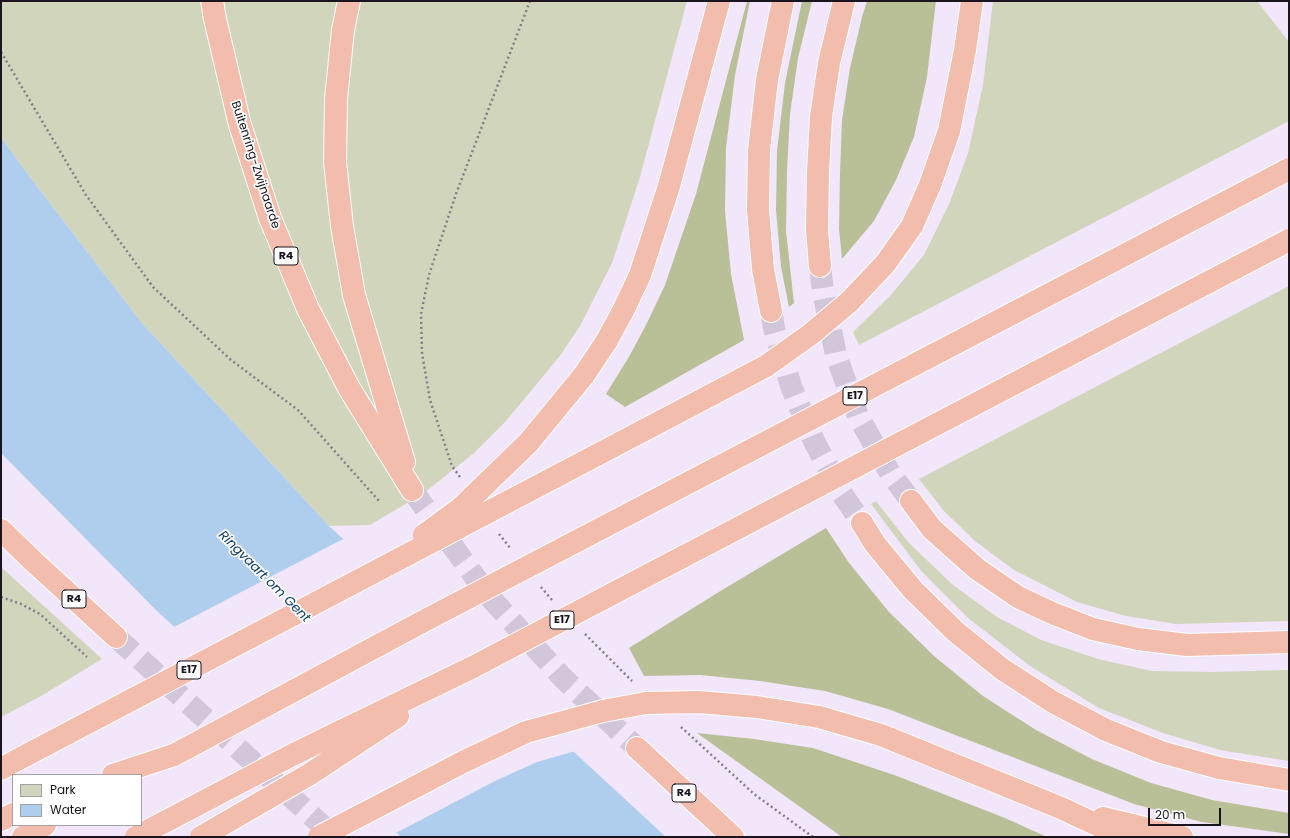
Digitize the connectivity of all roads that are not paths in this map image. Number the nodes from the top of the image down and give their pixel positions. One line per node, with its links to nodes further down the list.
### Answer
1 (212, 1): 2 (highway, Buitenring-Zwijnaarde / R4)
2 (349, 1)
3 (719, 1): 14 (highway, bridge)
4 (783, 1): 10 (highway)
5 (844, 1): 9 (highway)
6 (972, 1): 14 (highway, E17, bridge)
7 (1289, 169): 19 (highway, E17, bridge)
8 (1289, 240): 17 (highway, E17, bridge)
9 (820, 266)
10 (771, 311)
11 (911, 501): 16 (highway)
12 (862, 523): 23 (highway)
13 (1, 530): 15 (highway, R4)
14 (359, 582): 20 (highway, E17, bridge)
15 (116, 637)
16 (1289, 642)
17 (473, 667): 29 (highway, E17, bridge); 30 (highway, E17, bridge)
18 (637, 748): 32 (highway, R4)
19 (174, 755): 21 (highway, E17); 22 (highway, E17)
20 (10, 764)
21 (116, 774)
22 (140, 774)
23 (1289, 780)
24 (1061, 808): 31 (highway, bridge); 33 (highway); 34 (highway)
25 (12, 814): 26 (highway)
26 (1, 820)
27 (43, 826): 28 (highway)
28 (23, 837)
29 (136, 837)
30 (201, 837)
31 (319, 837)
32 (733, 837)
33 (1123, 837)
34 (1182, 837)

